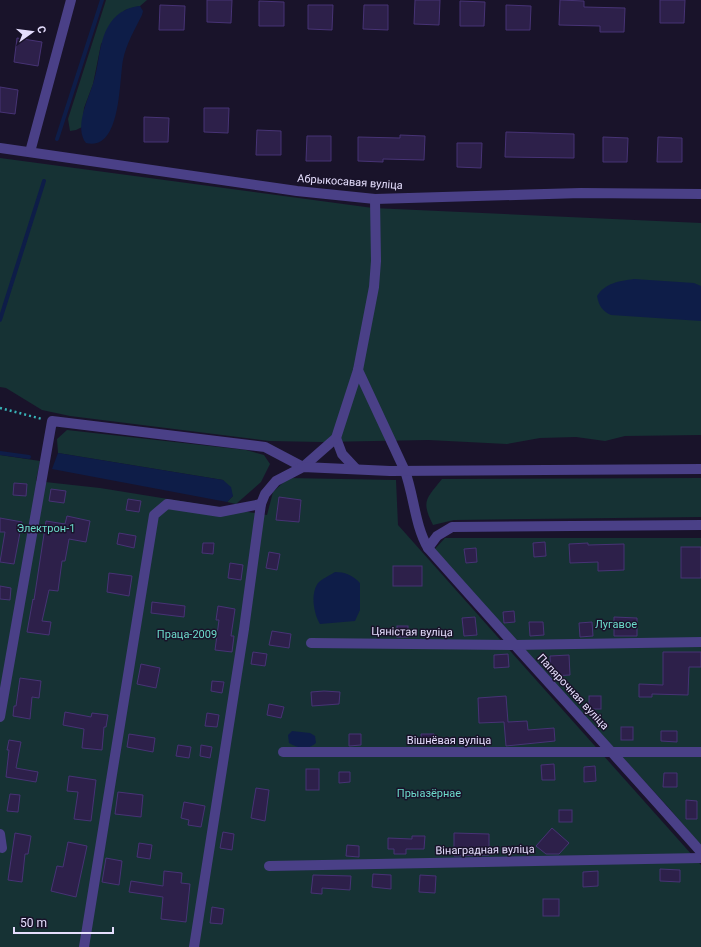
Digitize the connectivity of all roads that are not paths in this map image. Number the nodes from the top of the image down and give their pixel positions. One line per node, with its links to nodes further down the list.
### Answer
1 (71, 0): 3 (street)
2 (0, 148): 3 (street, Абрыкосавая вуліца)
3 (30, 152): 5 (street, Абрыкосавая вуліца)
4 (701, 194): 5 (street, Абрыкосавая вуліца)
5 (375, 199): 6 (street)
6 (358, 370): 7 (street); 11 (street, Папярочная вуліца)
7 (336, 438): 8 (street); 10 (street)
8 (303, 467): 10 (street); 12 (street); 18 (street)
9 (701, 469): 11 (street)
10 (356, 470): 11 (street)
11 (405, 471): 14 (street, Папярочная вуліца)
12 (260, 504): 27 (street); 28 (street)
13 (701, 525): 14 (street)
14 (428, 548): 17 (street, Папярочная вуліца)
15 (701, 642): 17 (street, Цяністая вуліца)
16 (311, 643): 17 (street, Цяністая вуліца)
17 (513, 645): 21 (street, Папярочная вуліца)
18 (0, 717)
19 (284, 752): 21 (street, Вішнёвая вуліца)
20 (701, 752): 21 (street, Вішнёвая вуліца)
21 (614, 753): 24 (street, Папярочная вуліца)
22 (0, 834): 23 (street)
23 (2, 848)
24 (701, 852)
25 (701, 858): 26 (street, Вінаградная вуліца)
26 (269, 866)
27 (84, 947)
28 (194, 947)

